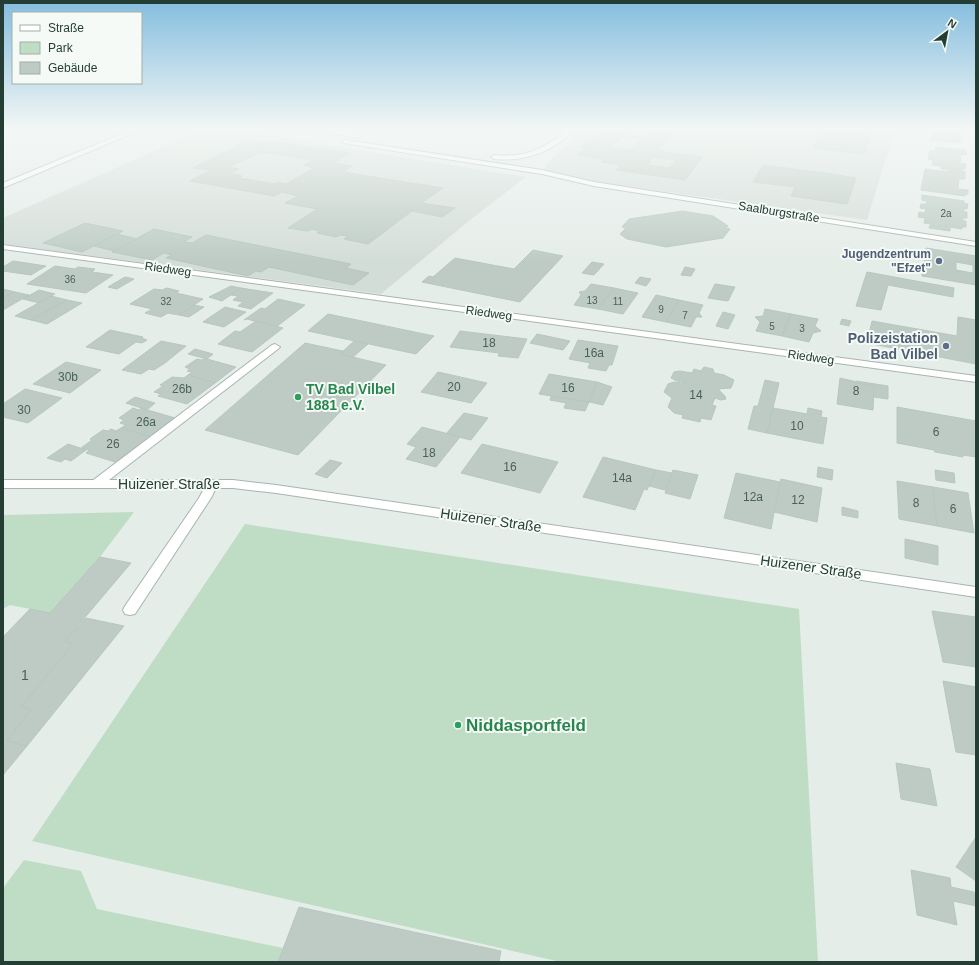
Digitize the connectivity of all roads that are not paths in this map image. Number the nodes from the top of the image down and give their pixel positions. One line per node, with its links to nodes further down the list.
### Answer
1 (34, 173): 3 (street)
2 (544, 173): 4 (street, Saalburgstraße)
3 (3, 186)
4 (976, 244)
5 (3, 247): 7 (street, Riedweg)
6 (275, 347): 9 (street)
7 (976, 379)
8 (3, 484): 9 (street, Huizener Straße)
9 (96, 484): 10 (street, Huizener Straße)
10 (212, 484): 11 (street, Huizener Straße); 12 (street)
11 (976, 592)
12 (130, 610)

